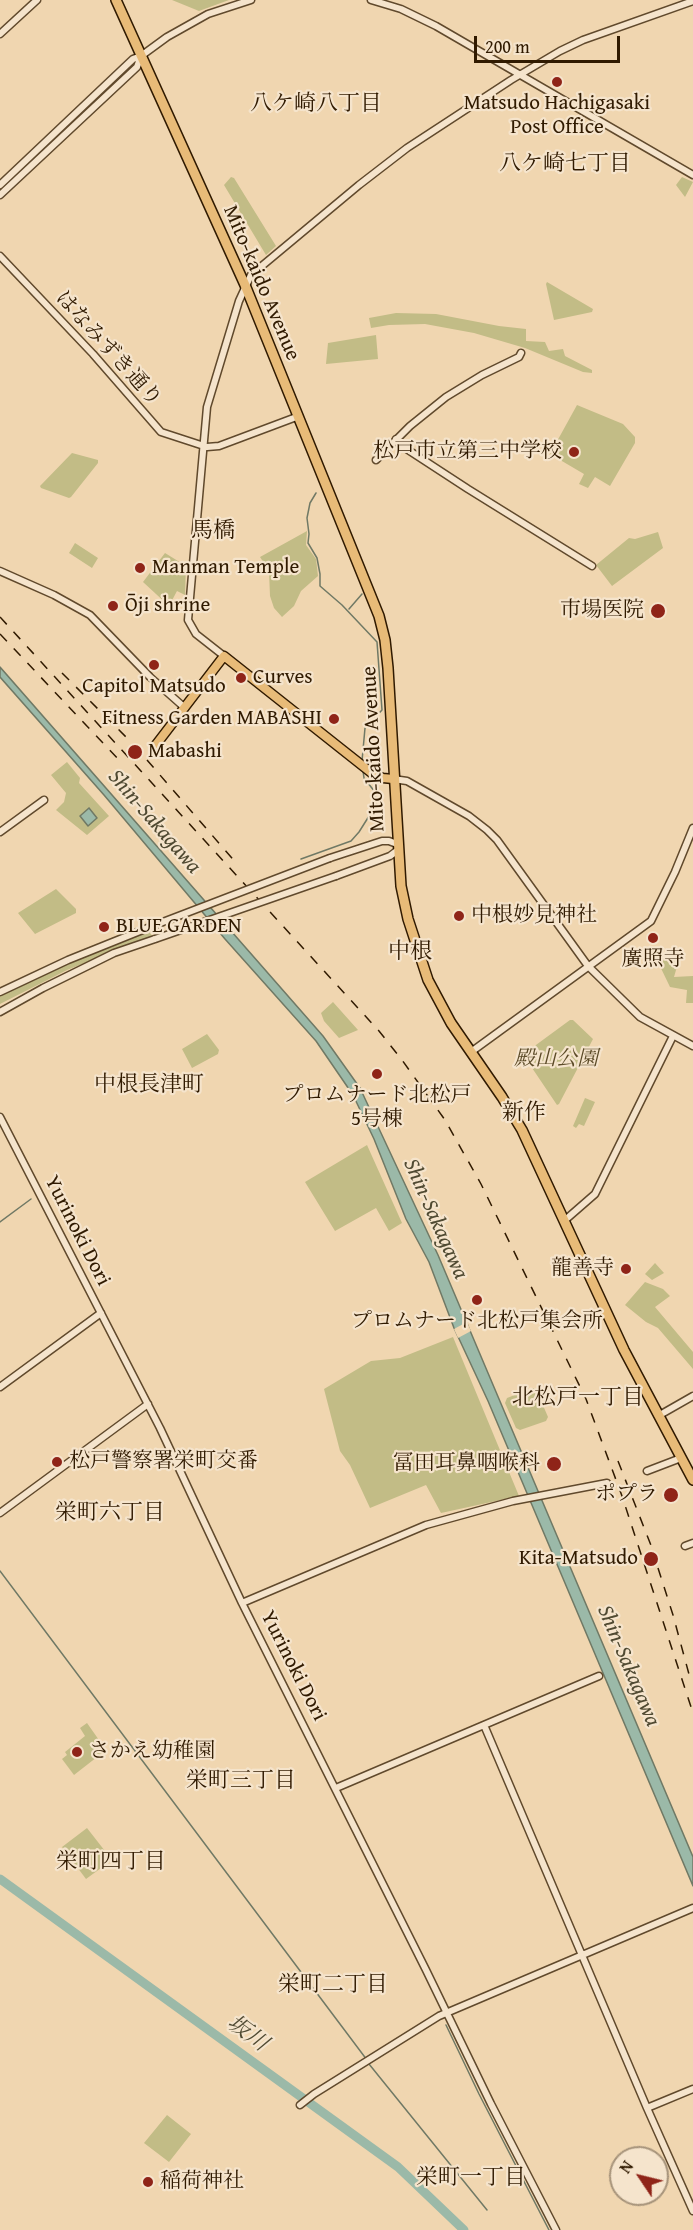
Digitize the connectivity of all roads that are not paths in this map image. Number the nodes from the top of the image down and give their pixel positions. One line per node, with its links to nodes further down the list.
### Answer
1 (37, 0): 6 (street)
2 (116, 0): 7 (highway, Mito-kaido Avenue)
3 (251, 0): 7 (street)
4 (371, 0): 8 (street)
5 (693, 2): 8 (street)
6 (0, 34)
7 (141, 56): 10 (street); 11 (street); 13 (highway, Mito-kaido Avenue)
8 (520, 74): 9 (street); 13 (street)
9 (693, 175)
10 (0, 185)
11 (0, 195)
12 (0, 256): 17 (street, はなみずき通り)
13 (245, 285): 15 (highway, Mito-kaido Avenue); 17 (street)
14 (521, 353): 16 (street)
15 (299, 416): 17 (street); 24 (highway, Mito-kaido Avenue)
16 (396, 439): 18 (street); 19 (street)
17 (202, 446): 21 (street)
18 (376, 460)
19 (592, 566)
20 (0, 571): 22 (street)
21 (224, 656): 22 (main road); 24 (main road)
22 (185, 708): 23 (main road)
23 (155, 746)
24 (393, 779): 28 (highway, Mito-kaido Avenue); 29 (street)
25 (44, 800): 27 (street)
26 (693, 828): 29 (street)
27 (0, 832)
28 (398, 847): 30 (street, bridge); 31 (street, bridge); 34 (highway, Mito-kaido Avenue)
29 (588, 966): 32 (street); 34 (street)
30 (0, 992)
31 (0, 1012)
32 (674, 1036): 33 (street); 36 (street)
33 (693, 1046)
34 (471, 1052): 36 (highway, Mito-kaido Avenue)
35 (0, 1117): 37 (street, Yurinoki Dori)
36 (564, 1221): 41 (highway, Mito-kaido Avenue)
37 (101, 1313): 38 (street); 40 (street, Yurinoki Dori)
38 (0, 1387)
39 (693, 1396): 41 (street)
40 (148, 1404): 46 (street); 49 (street, Yurinoki Dori)
41 (658, 1416): 42 (highway, Mito-kaido Avenue)
42 (681, 1458): 43 (street); 44 (highway, Mito-kaido Avenue)
43 (647, 1471)
44 (693, 1480)
45 (607, 1483): 49 (street)
46 (0, 1513)
47 (693, 1543): 48 (street)
48 (685, 1546)
49 (242, 1603): 52 (street, Yurinoki Dori)
50 (599, 1676): 51 (street)
51 (484, 1725): 52 (street); 54 (street)
52 (336, 1788): 55 (street, Yurinoki Dori)
53 (693, 1908): 54 (street)
54 (582, 1955): 55 (street); 58 (street)
55 (447, 2012): 57 (street); 60 (street, Yurinoki Dori)
56 (693, 2089): 58 (street)
57 (301, 2104)
58 (647, 2108): 59 (street)
59 (693, 2211)
60 (556, 2230)

